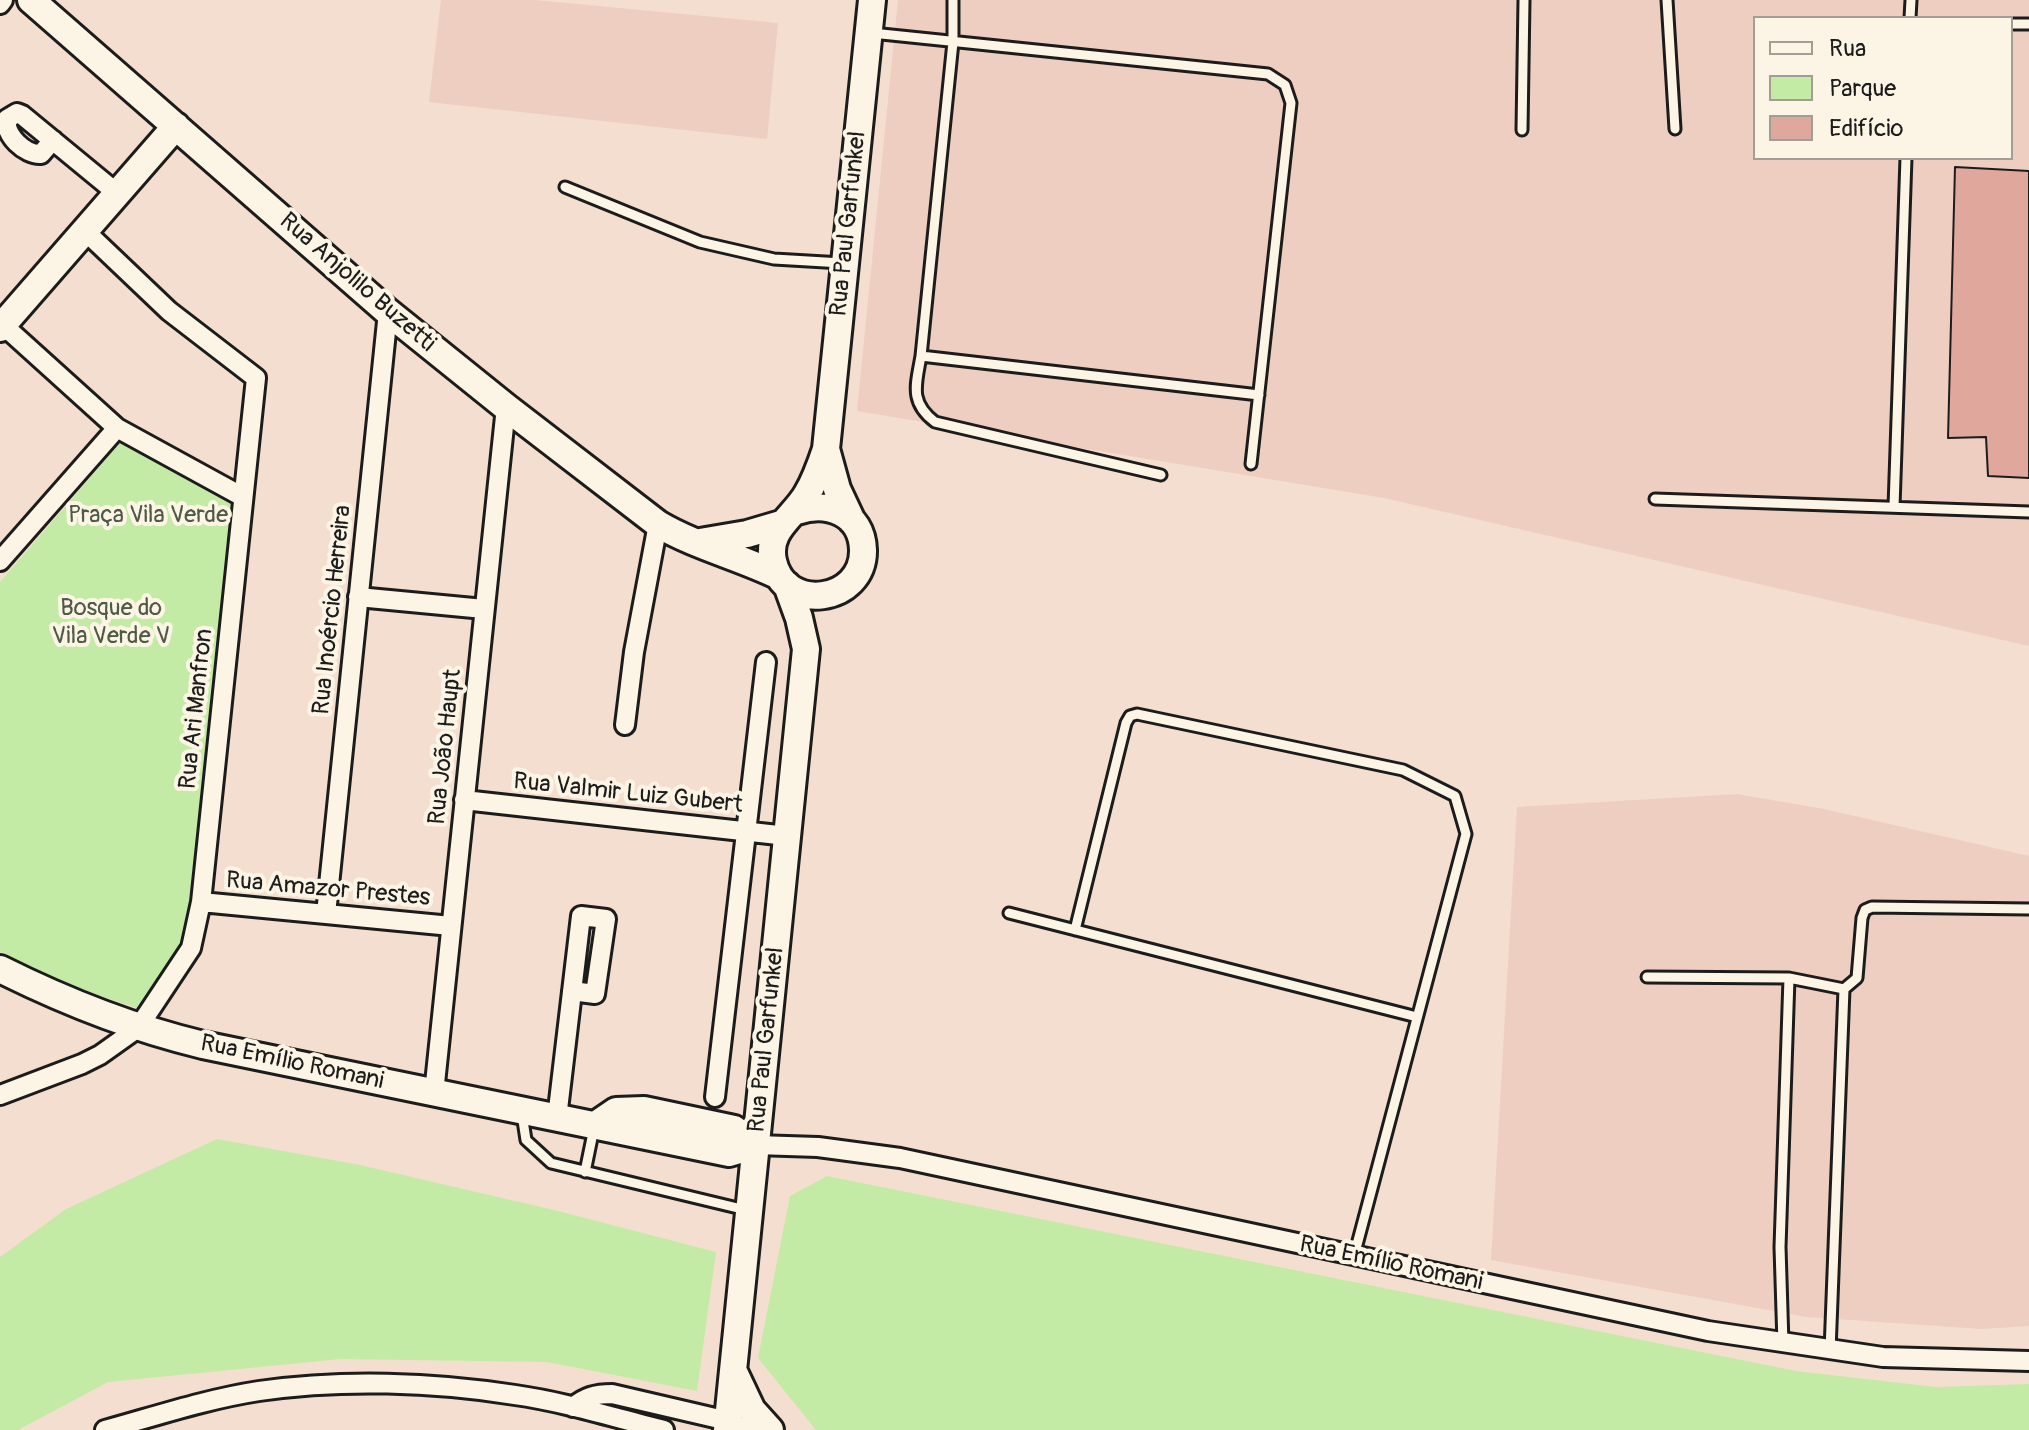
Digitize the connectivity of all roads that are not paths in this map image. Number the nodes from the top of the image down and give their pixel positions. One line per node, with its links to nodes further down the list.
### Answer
1 (31, 0): 8 (main road, Rua Anjolilo Buzetti)
2 (872, 0): 6 (main road, Rua Paul Garfunkel)
3 (953, 0): 7 (lane)
4 (1524, 0): 10 (lane)
5 (1667, 0): 9 (lane)
6 (868, 33): 7 (lane); 16 (main road, Rua Paul Garfunkel)
7 (953, 42): 19 (lane); 20 (lane)
8 (176, 126): 14 (main road); 17 (main road, Rua Anjolilo Buzetti)
9 (1675, 129)
10 (1522, 130)
11 (53, 140): 14 (street)
12 (1906, 160): 28 (lane)
13 (565, 187): 16 (lane)
14 (118, 194): 15 (main road)
15 (85, 231): 18 (main road); 26 (street, Rua Ari Manfron)
16 (845, 264): 23 (main road, Rua Paul Garfunkel)
17 (388, 312): 21 (main road, Rua Anjolilo Buzetti); 37 (street, Rua Inoércio Herreira)
18 (5, 315): 22 (street)
19 (921, 356): 20 (lane); 25 (lane)
20 (1259, 395): 24 (lane)
21 (506, 407): 32 (main road, Rua Anjolilo Buzetti); 38 (street, Rua João Haupt)
22 (117, 428): 26 (street); 34 (street)
23 (826, 449): 30 (main road, Rua Paul Garfunkel); 31 (main road, Rua Paul Garfunkel)
24 (1251, 464)
25 (1161, 475)
26 (243, 497): 45 (street, Rua Ari Manfron)
27 (1655, 499): 28 (lane)
28 (1894, 507): 29 (lane)
29 (2029, 512)
30 (789, 517): 31 (main road); 33 (main road); 35 (main road)
31 (852, 521): 36 (main road)
32 (658, 524): 33 (main road, Rua Anjolilo Buzetti); 41 (street)
33 (700, 542): 35 (main road, Rua Anjolilo Buzetti)
34 (0, 561)
35 (783, 581): 36 (main road); 39 (main road, Rua Paul Garfunkel)
36 (846, 587): 39 (main road, Rua Paul Garfunkel)
37 (358, 597): 38 (street); 48 (street, Rua Inoércio Herreira)
38 (484, 609): 42 (street, Rua João Haupt)
39 (806, 649): 44 (main road, Rua Paul Garfunkel)
40 (766, 662): 43 (street)
41 (625, 725)
42 (464, 800): 43 (street, Rua Valmir Luiz Gubert); 49 (street, Rua João Haupt)
43 (747, 831): 44 (street, Rua Valmir Luiz Gubert); 60 (street)
44 (787, 836): 64 (main road, Rua Paul Garfunkel)
45 (201, 902): 48 (street, Rua Amazor Prestes); 57 (street, Rua Ari Manfron)
46 (2029, 909): 54 (lane)
47 (1009, 913): 50 (lane)
48 (326, 914): 49 (street, Rua Amazor Prestes)
49 (451, 926): 58 (street, Rua João Haupt)
50 (1075, 930): 56 (lane); 56 (lane)
51 (0, 969): 57 (main road, Rua Emílio Romani)
52 (1647, 977): 53 (lane)
53 (1789, 978): 54 (lane); 68 (lane)
54 (1844, 989): 69 (lane)
55 (572, 991): 62 (street)
56 (1417, 1017): 67 (lane)
57 (138, 1028): 58 (main road, Rua Emílio Romani); 59 (street)
58 (434, 1093): 61 (main road, Rua Emílio Romani)
59 (0, 1095)
60 (715, 1097)
61 (522, 1111): 62 (main road, Rua Emílio Romani); 65 (lane)
62 (557, 1118): 63 (main road, Rua Emílio Romani)
63 (594, 1126): 64 (main road, Rua Emílio Romani); 65 (lane)
64 (756, 1145): 66 (main road, Rua Paul Garfunkel); 67 (street, Rua Emílio Romani)
65 (585, 1172): 66 (lane)
66 (749, 1211): 71 (main road, Rua Paul Garfunkel)
67 (1354, 1256): 68 (street, Rua Emílio Romani)
68 (1783, 1344): 69 (street, Rua Emílio Romani)
69 (1830, 1351): 70 (street, Rua Emílio Romani)
70 (2029, 1361)
71 (733, 1370): 73 (main road, Rua Paul Garfunkel); 76 (main road)
72 (573, 1407): 73 (street); 74 (street); 75 (street)
73 (734, 1427)
74 (105, 1430)
75 (664, 1430)
76 (770, 1430)

